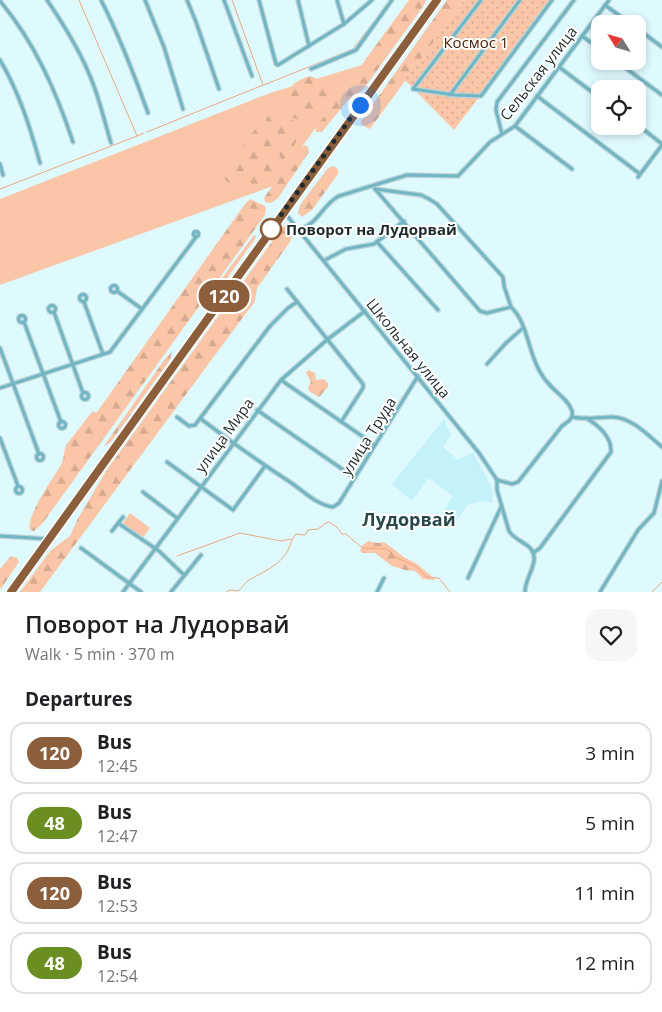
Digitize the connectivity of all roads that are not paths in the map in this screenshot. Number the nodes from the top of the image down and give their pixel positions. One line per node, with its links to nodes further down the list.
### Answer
1 (47, 0): 42 (street)
2 (101, 0): 37 (street)
3 (145, 0): 36 (street)
4 (187, 0): 31 (street)
5 (224, 0): 30 (street)
6 (259, 0): 24 (street)
7 (298, 0): 24 (street)
8 (337, 0): 20 (street)
9 (372, 0): 20 (street)
10 (392, 0): 28 (street)
11 (437, 0): 50 (main road)
12 (481, 0): 34 (street)
13 (520, 0): 34 (street)
14 (552, 0): 34 (street)
15 (609, 0): 18 (street, Сельская улица)
16 (0, 1): 41 (street)
17 (571, 1): 40 (street)
18 (605, 5): 19 (street); 22 (street, Сельская улица)
19 (619, 15)
20 (344, 24): 24 (street)
21 (646, 35): 25 (street)
22 (582, 36): 23 (street); 27 (street, Сельская улица)
23 (591, 42)
24 (309, 46)
25 (662, 47)
26 (0, 60): 44 (street)
27 (559, 67): 32 (street); 35 (street, Сельская улица)
28 (311, 69)
29 (629, 70): 33 (street)
30 (252, 76)
31 (219, 89)
32 (591, 91)
33 (662, 94)
34 (450, 95)
35 (537, 96): 38 (street, Сельская улица); 43 (street)
36 (183, 109)
37 (148, 113)
38 (515, 126): 40 (street, Сельская улица); 46 (street)
39 (646, 132): 43 (street)
40 (502, 134): 48 (street, Сельская улица)
41 (73, 142)
42 (111, 144)
43 (662, 144)
44 (40, 163)
45 (0, 164): 47 (street)
46 (572, 169)
47 (3, 175)
48 (370, 186): 49 (street); 52 (street)
49 (375, 189): 51 (street); 60 (street)
50 (284, 211): 52 (street, Школьная улица); 104 (main road)
51 (404, 221): 54 (street); 60 (street)
52 (300, 229): 55 (street, Школьная улица)
53 (196, 237): 61 (street)
54 (378, 242): 55 (street); 62 (street)
55 (325, 260): 63 (street, Школьная улица)
56 (287, 289): 59 (street)
57 (117, 291): 61 (street)
58 (84, 302): 69 (street)
59 (297, 302): 67 (street); 82 (street)
60 (511, 307): 66 (street)
61 (142, 309): 69 (street)
62 (438, 310)
63 (364, 311): 67 (street, улица Мира); 73 (street, Школьная улица)
64 (54, 312): 70 (street)
65 (24, 322): 72 (street)
66 (523, 328): 71 (street); 80 (street)
67 (328, 339): 74 (street, улица Мира); 84 (street)
68 (0, 348): 75 (street)
69 (103, 354): 70 (street)
70 (73, 364): 72 (street); 77 (street)
71 (487, 364)
72 (44, 374): 75 (street); 83 (street)
73 (418, 376): 87 (street, улица Труда); 93 (street, Школьная улица)
74 (281, 380): 78 (street, улица Мира); 84 (street)
75 (13, 384): 76 (street); 89 (street)
76 (0, 388)
77 (83, 393)
78 (257, 410): 86 (street, улица Мира); 92 (street)
79 (177, 417): 82 (street)
80 (572, 417): 81 (street); 93 (street)
81 (586, 418): 88 (street); 107 (street)
82 (201, 419): 86 (street)
83 (61, 422)
84 (341, 422): 87 (street)
85 (0, 438): 95 (street)
86 (232, 443): 91 (street); 96 (street, улица Мира)
87 (375, 445): 92 (street, улица Труда)
88 (662, 447)
89 (39, 454)
90 (167, 462): 96 (street)
91 (265, 466): 92 (street, улица Труда); 96 (street)
92 (355, 478)
93 (497, 480): 98 (street, Школьная улица)
94 (662, 480): 119 (street)
95 (18, 486)
96 (200, 487): 100 (street, улица Мира)
97 (143, 492): 100 (street)
98 (502, 506): 107 (street, Школьная улица); 111 (street)
99 (122, 517): 101 (street)
100 (177, 518): 106 (street, улица Мира)
101 (118, 523): 102 (street); 106 (street)
102 (112, 531)
103 (0, 536): 104 (street)
104 (48, 539): 113 (main road)
105 (80, 548): 112 (street)
106 (155, 548): 109 (street); 112 (street, улица Мира)
107 (533, 553): 118 (street)
108 (201, 555): 109 (street)
109 (184, 574): 116 (street)
110 (384, 578): 117 (street)
111 (468, 578)
112 (130, 583): 114 (street, улица Мира); 115 (street)
113 (11, 592)
114 (123, 592)
115 (142, 592)
116 (171, 592)
117 (377, 592)
118 (525, 592)
119 (600, 592)

